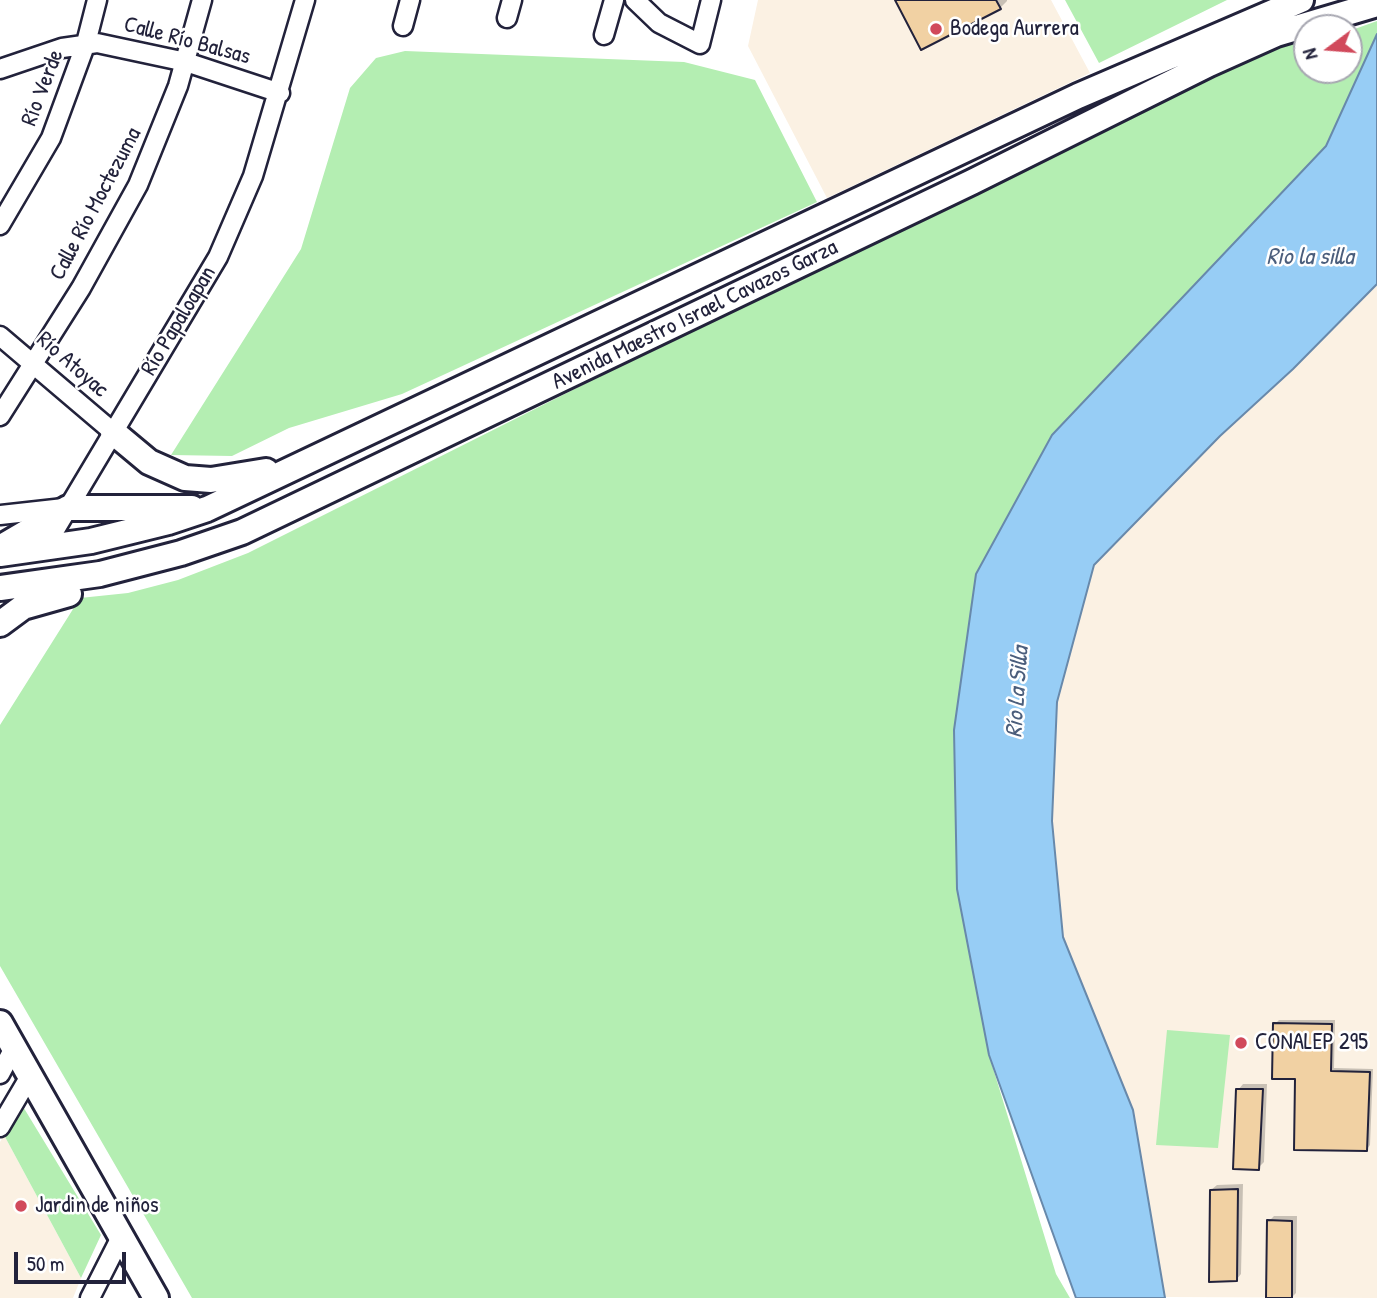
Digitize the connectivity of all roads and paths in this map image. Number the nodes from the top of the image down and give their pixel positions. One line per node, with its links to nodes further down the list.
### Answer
1 (97, 0): 14 (street, Río Verde)
2 (202, 0): 15 (street, Calle Río Moctezuma)
3 (305, 0): 18 (street, Río Papaloapan)
4 (410, 0): 12 (street)
5 (512, 0): 11 (street)
6 (614, 0): 13 (street)
7 (635, 0): 8 (street)
8 (711, 0)
9 (1301, 0): 17 (main road, Avenida Maestro Israel Cavazos Garza)
10 (1377, 4): 19 (main road, Avenida Maestro Israel Cavazos Garza)
11 (507, 18)
12 (403, 26)
13 (604, 35)
14 (86, 43): 15 (street, Calle Río Balsas); 16 (street, Calle Río Balsas); 20 (street, Río Verde)
15 (186, 62): 18 (street, Calle Río Balsas); 24 (street, Calle Río Moctezuma)
16 (0, 69)
17 (1132, 72): 19 (main road); 21 (main road, Avenida Maestro Israel Cavazos Garza)
18 (279, 93): 26 (street, Río Papaloapan)
19 (1107, 116): 23 (main road, Avenida Maestro Israel Cavazos Garza)
20 (0, 225)
21 (658, 297): 23 (main road); 27 (main road, Avenida Maestro Israel Cavazos Garza)
22 (0, 336): 24 (street, Río Atoyac)
23 (614, 354): 34 (main road, Avenida Maestro Israel Cavazos Garza)
24 (34, 363): 25 (street, Calle Río Moctezuma); 26 (street, Río Atoyac)
25 (0, 416)
26 (113, 432): 27 (main road); 28 (street, Río Papaloapan)
27 (302, 466): 29 (main road, Avenida Maestro Israel Cavazos Garza)
28 (68, 508): 29 (main road); 30 (street); 31 (main road); 32 (street, Río Papaloapan)
29 (207, 509): 32 (main road, Avenida Maestro Israel Cavazos Garza)
30 (0, 515)
31 (0, 548)
32 (43, 550): 33 (main road, Avenida Maestro Israel Cavazos Garza); 35 (main road, Río Papaloapan)
33 (0, 554)
34 (100, 574): 35 (main road, Avenida Maestro Israel Cavazos Garza); 36 (main road)
35 (10, 588): 36 (main road, Río Papaloapan)
36 (0, 621)
37 (0, 1023): 38 (main road)
38 (14, 1048): 39 (street); 40 (main road)
39 (0, 1074)
40 (30, 1076): 41 (street); 42 (main road)
41 (0, 1127)
42 (121, 1237): 43 (street); 44 (main road)
43 (90, 1298)
44 (156, 1298)

